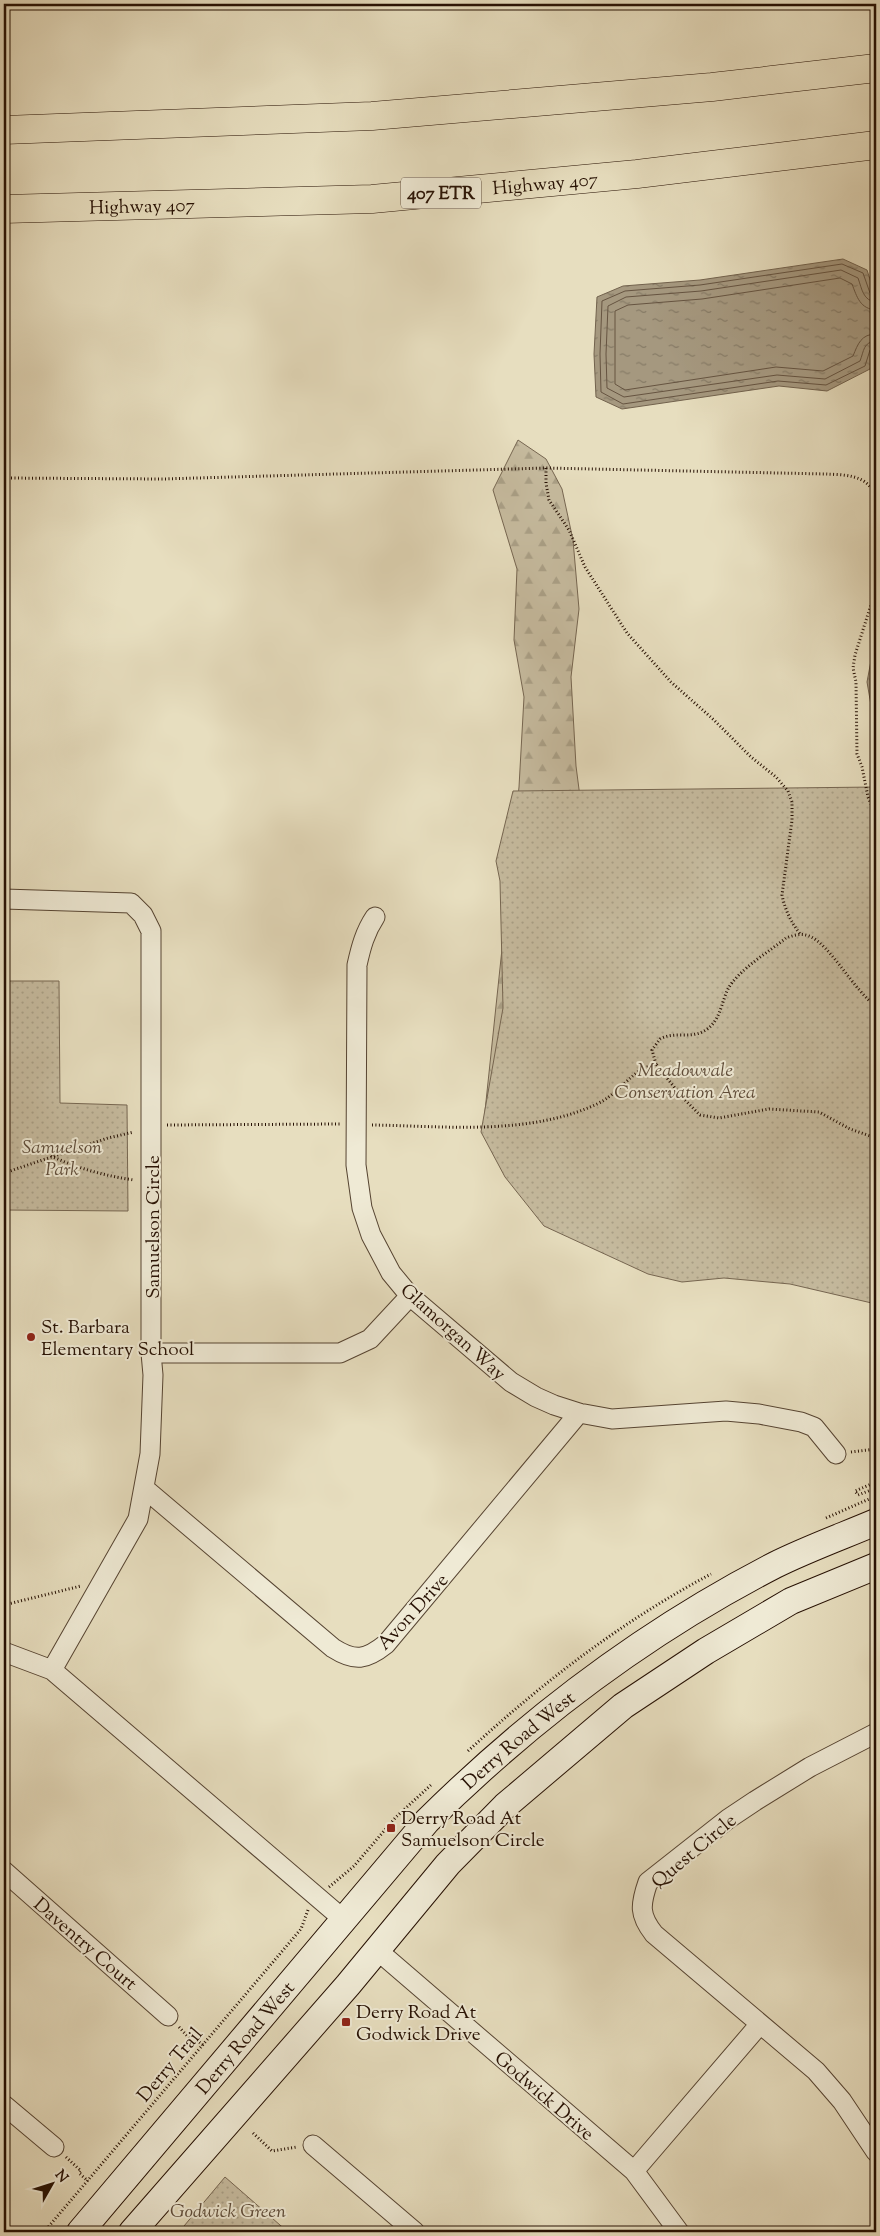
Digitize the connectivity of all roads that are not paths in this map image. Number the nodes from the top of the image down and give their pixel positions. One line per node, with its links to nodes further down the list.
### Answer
1 (876, 68): 2 (highway)
2 (4, 130)
3 (876, 145): 4 (highway, Highway 407 / 407 ETR)
4 (4, 208)
5 (4, 900): 8 (street, Samuelson Circle)
6 (375, 917): 7 (street, Glamorgan Way)
7 (410, 1296): 8 (street); 9 (street, Glamorgan Way)
8 (151, 1353): 11 (street, Samuelson Circle)
9 (579, 1413): 10 (street, Glamorgan Way); 11 (street, Avon Drive)
10 (836, 1454)
11 (144, 1488): 15 (street, Samuelson Circle)
12 (876, 1522): 18 (main road, Derry Road West)
13 (876, 1566): 19 (main road)
14 (4, 1652): 15 (street)
15 (52, 1670): 18 (street)
16 (876, 1733): 21 (street, Quest Circle)
17 (4, 1871): 20 (street, Daventry Court)
18 (343, 1919): 27 (main road, Derry Road West)
19 (377, 1950): 26 (street, Godwick Drive); 28 (main road)
20 (168, 2016)
21 (760, 2024): 25 (street, Quest Circle); 26 (street)
22 (4, 2105): 24 (street)
23 (313, 2145): 29 (street)
24 (54, 2147)
25 (876, 2152)
26 (634, 2172): 30 (street, Godwick Drive)
27 (80, 2232)
28 (132, 2232)
29 (415, 2232)
30 (679, 2232)

